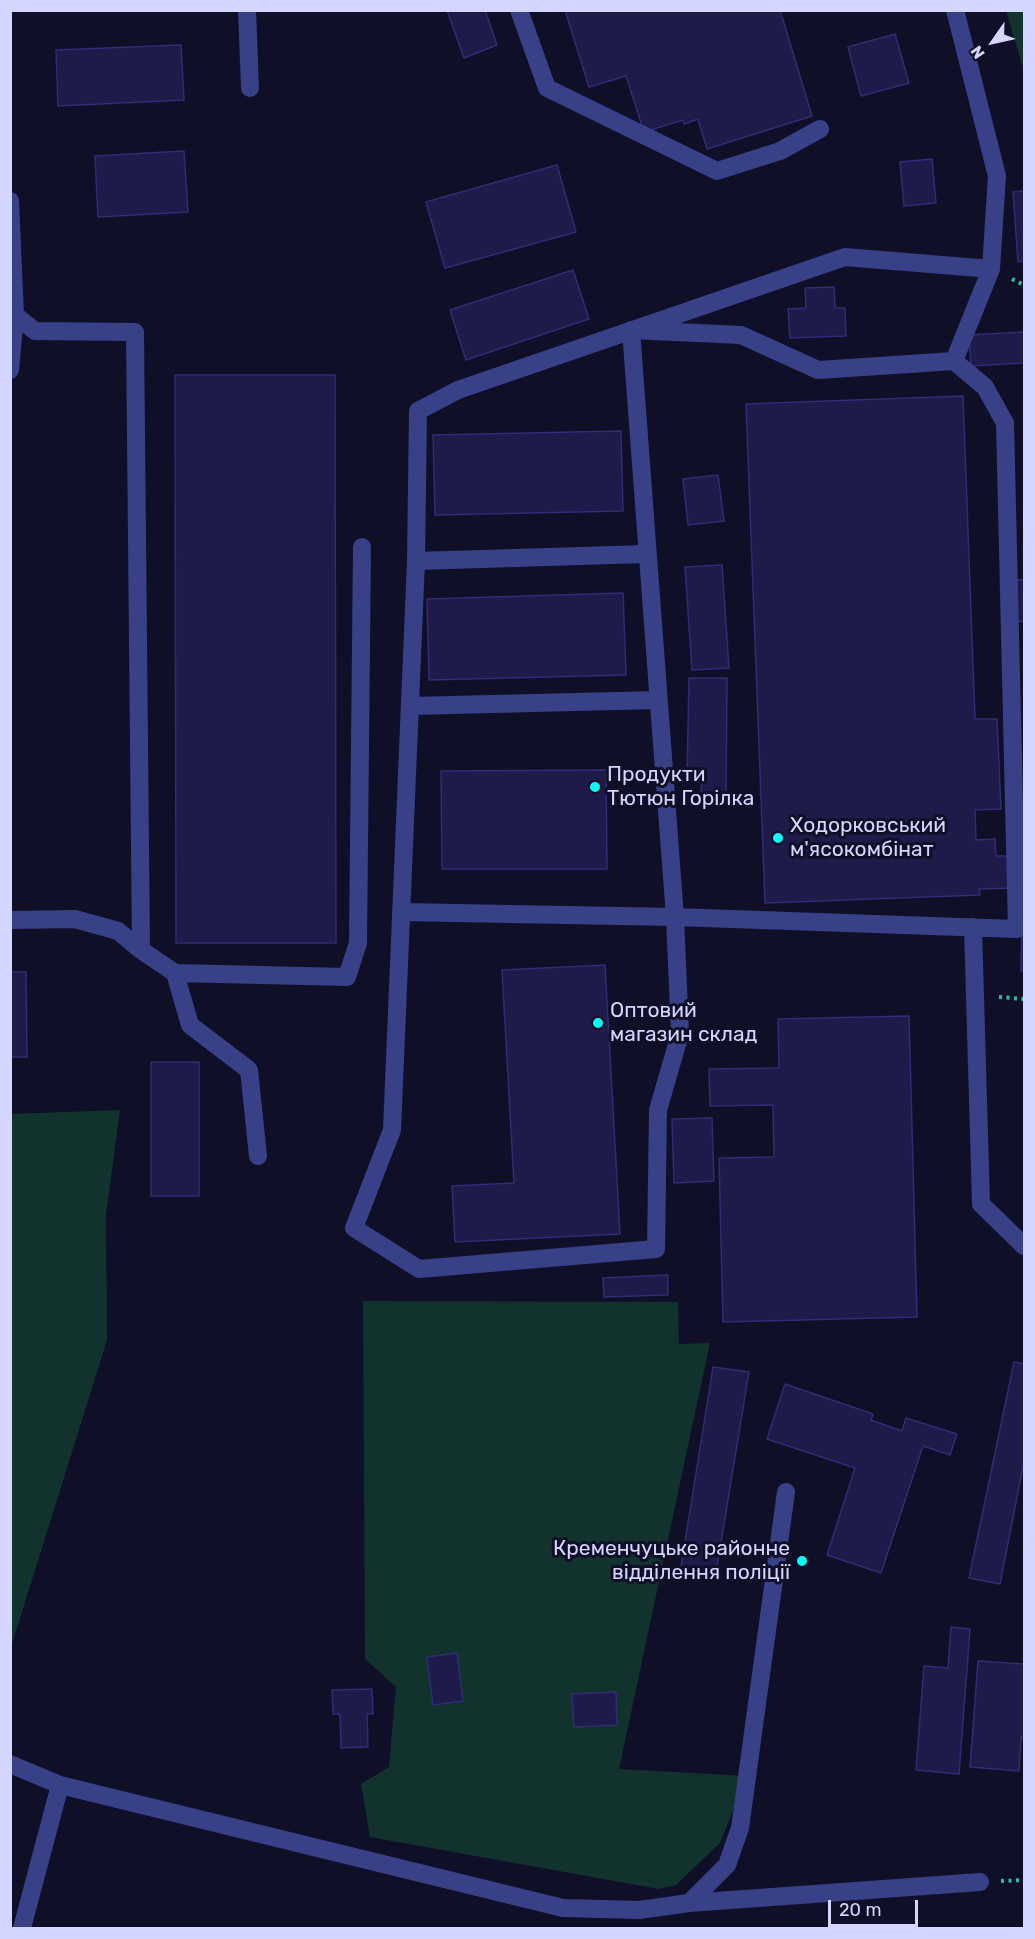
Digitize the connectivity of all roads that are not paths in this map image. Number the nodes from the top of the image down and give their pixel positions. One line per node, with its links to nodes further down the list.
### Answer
1 (247, 10): 4 (street)
2 (519, 10): 5 (street)
3 (955, 10): 7 (street)
4 (250, 88)
5 (820, 129)
6 (10, 201): 8 (street)
7 (992, 269): 9 (street); 10 (street)
8 (15, 315): 11 (street); 21 (street)
9 (631, 330): 10 (street); 13 (street); 14 (street)
10 (954, 361): 20 (street)
11 (10, 370)
12 (362, 547): 22 (street)
13 (646, 554): 14 (street); 15 (street)
14 (416, 561): 16 (street)
15 (658, 700): 16 (street); 18 (street)
16 (410, 706): 17 (street)
17 (400, 912): 18 (street); 18 (street)
18 (675, 917): 20 (street)
19 (10, 920): 21 (street)
20 (973, 927): 24 (street)
21 (141, 950): 22 (street)
22 (175, 973): 23 (street)
23 (258, 1156)
24 (1024, 1246)
25 (786, 1492): 29 (street)
26 (10, 1764): 27 (street)
27 (60, 1785): 29 (street); 30 (street)
28 (980, 1882): 29 (street)
29 (689, 1903)
30 (22, 1929)

